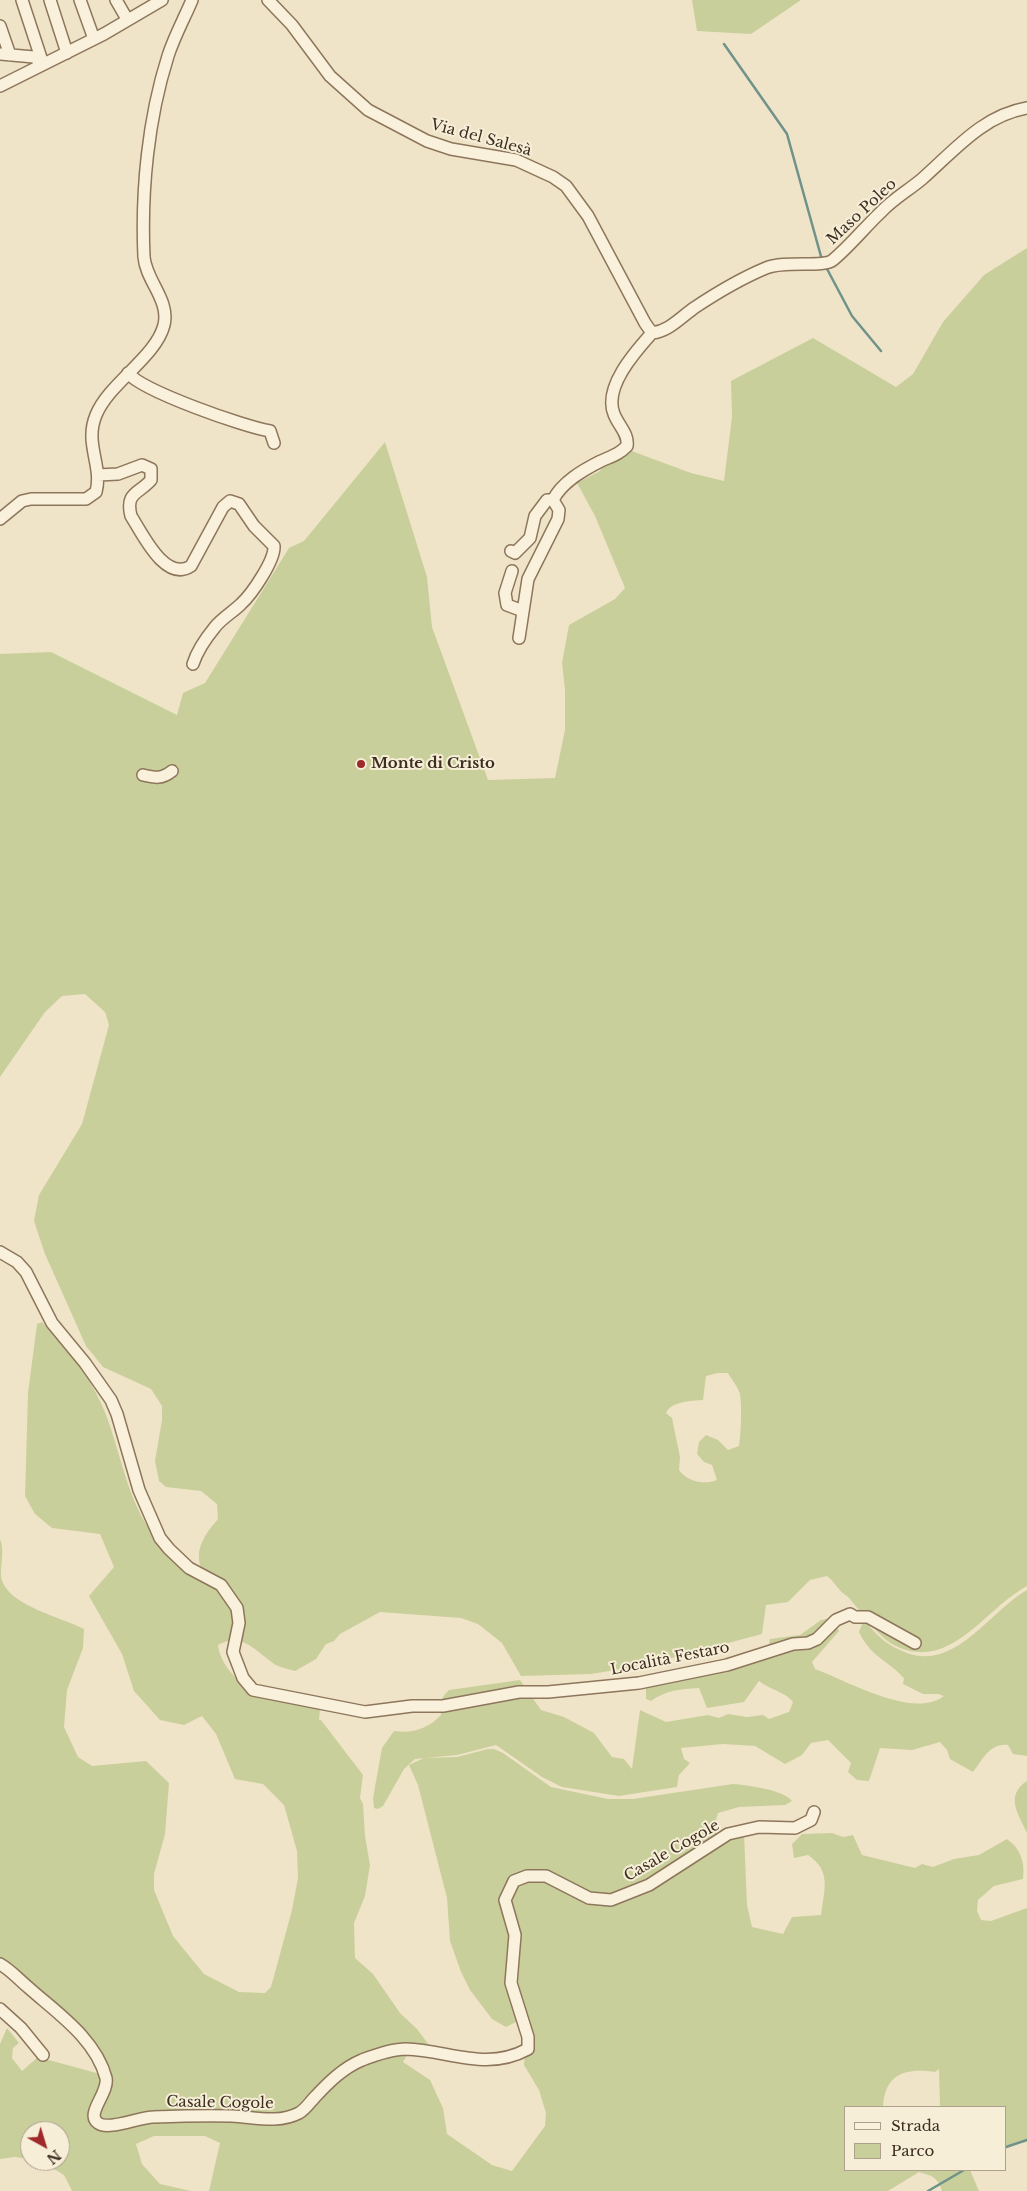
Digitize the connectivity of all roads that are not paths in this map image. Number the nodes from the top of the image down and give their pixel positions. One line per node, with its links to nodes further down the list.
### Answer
1 (22, 0): 13 (street)
2 (50, 0): 11 (street)
3 (80, 0): 10 (street)
4 (116, 0): 8 (street)
5 (162, 0): 8 (street)
6 (192, 0): 17 (street)
7 (268, 0): 16 (street, Via del Salesà)
8 (127, 19): 10 (street)
9 (0, 26): 12 (street)
10 (94, 39): 11 (street)
11 (67, 53): 13 (street)
12 (5, 54): 13 (street)
13 (43, 64): 14 (street)
14 (0, 86)
15 (1027, 108): 16 (street, Maso Poleo)
16 (652, 333): 20 (street)
17 (128, 373): 18 (street); 19 (street)
18 (274, 444)
19 (98, 474): 21 (street); 26 (street)
20 (553, 500): 22 (street); 24 (street)
21 (0, 519)
22 (511, 551)
23 (512, 571): 24 (street)
24 (523, 611): 25 (street)
25 (519, 638)
26 (193, 664)
27 (172, 771): 28 (street)
28 (143, 774)
29 (0, 1252): 30 (street, Località Festaro)
30 (915, 1643)
31 (814, 1812): 32 (street, Casale Cogole)
32 (0, 1964)
33 (0, 2009): 34 (street)
34 (43, 2055)

